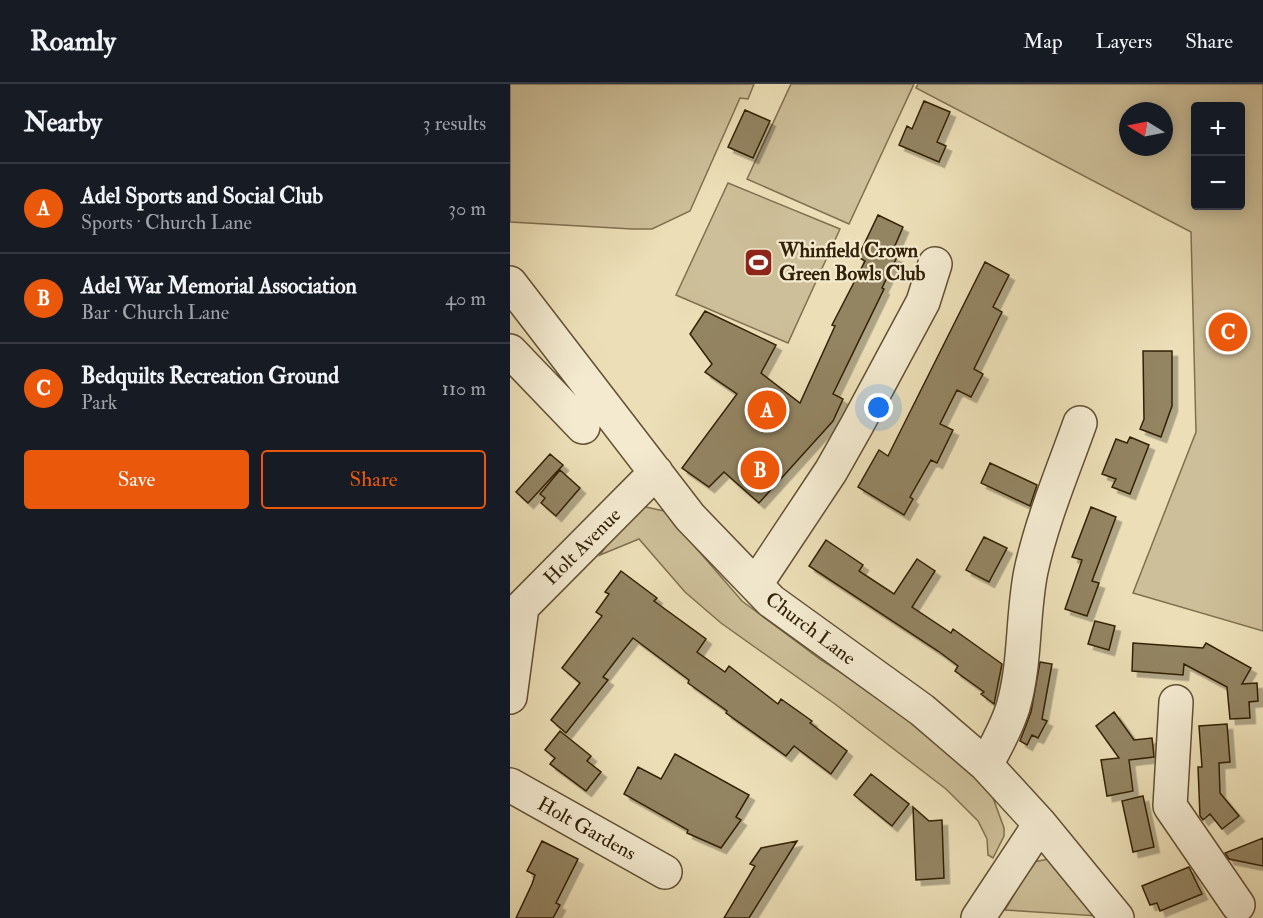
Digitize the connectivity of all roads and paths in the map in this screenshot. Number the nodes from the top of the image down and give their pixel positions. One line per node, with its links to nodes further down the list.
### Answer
1 (935, 264): 7 (street)
2 (510, 283): 6 (street, Church Lane)
3 (510, 351): 5 (street)
4 (1080, 423): 11 (street)
5 (583, 427)
6 (656, 472): 7 (street, Church Lane); 8 (street, Holt Avenue)
7 (756, 584): 11 (street, Church Lane)
8 (516, 603): 9 (street, Holt Avenue)
9 (510, 697)
10 (1176, 702): 15 (street)
11 (986, 765): 13 (street, Church Lane)
12 (510, 785): 14 (street, Holt Gardens)
13 (1040, 824): 16 (street); 17 (street, Church Lane)
14 (664, 872)
15 (1241, 905)
16 (978, 918)
17 (1117, 918)

